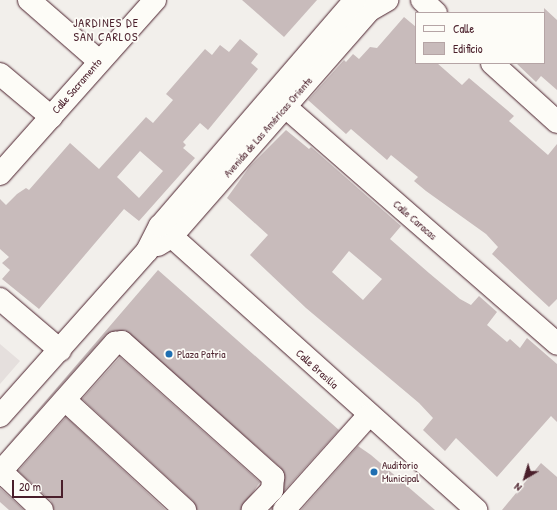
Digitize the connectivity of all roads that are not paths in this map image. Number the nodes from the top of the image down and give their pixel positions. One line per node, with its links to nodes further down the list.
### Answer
1 (29, 0): 7 (street)
2 (155, 0): 7 (street, Calle Sacramento)
3 (355, 0): 10 (street, Avenida de Las Américas Oriente)
4 (387, 0): 10 (street, Avenida de Las Américas Oriente)
5 (422, 0): 6 (street)
6 (435, 12)
7 (99, 61): 11 (street, Calle Sacramento)
8 (493, 64): 12 (street)
9 (0, 74): 11 (street)
10 (280, 101): 14 (street, Avenida de Las Américas Oriente); 16 (street, Calle Caracas)
11 (51, 117): 13 (street, Calle Sacramento)
12 (557, 122)
13 (0, 174)
14 (165, 231): 17 (street, Avenida de Las Américas Oriente); 20 (street, Calle Brasilia)
15 (0, 299): 17 (street)
16 (557, 344)
17 (60, 350): 19 (street, Avenida de Las Américas Oriente)
18 (64, 400): 21 (street); 22 (street); 23 (street)
19 (0, 416)
20 (368, 416): 24 (street); 25 (street, Calle Brasilia)
21 (42, 510)
22 (185, 510)
23 (253, 510)
24 (284, 510)
25 (476, 510)

